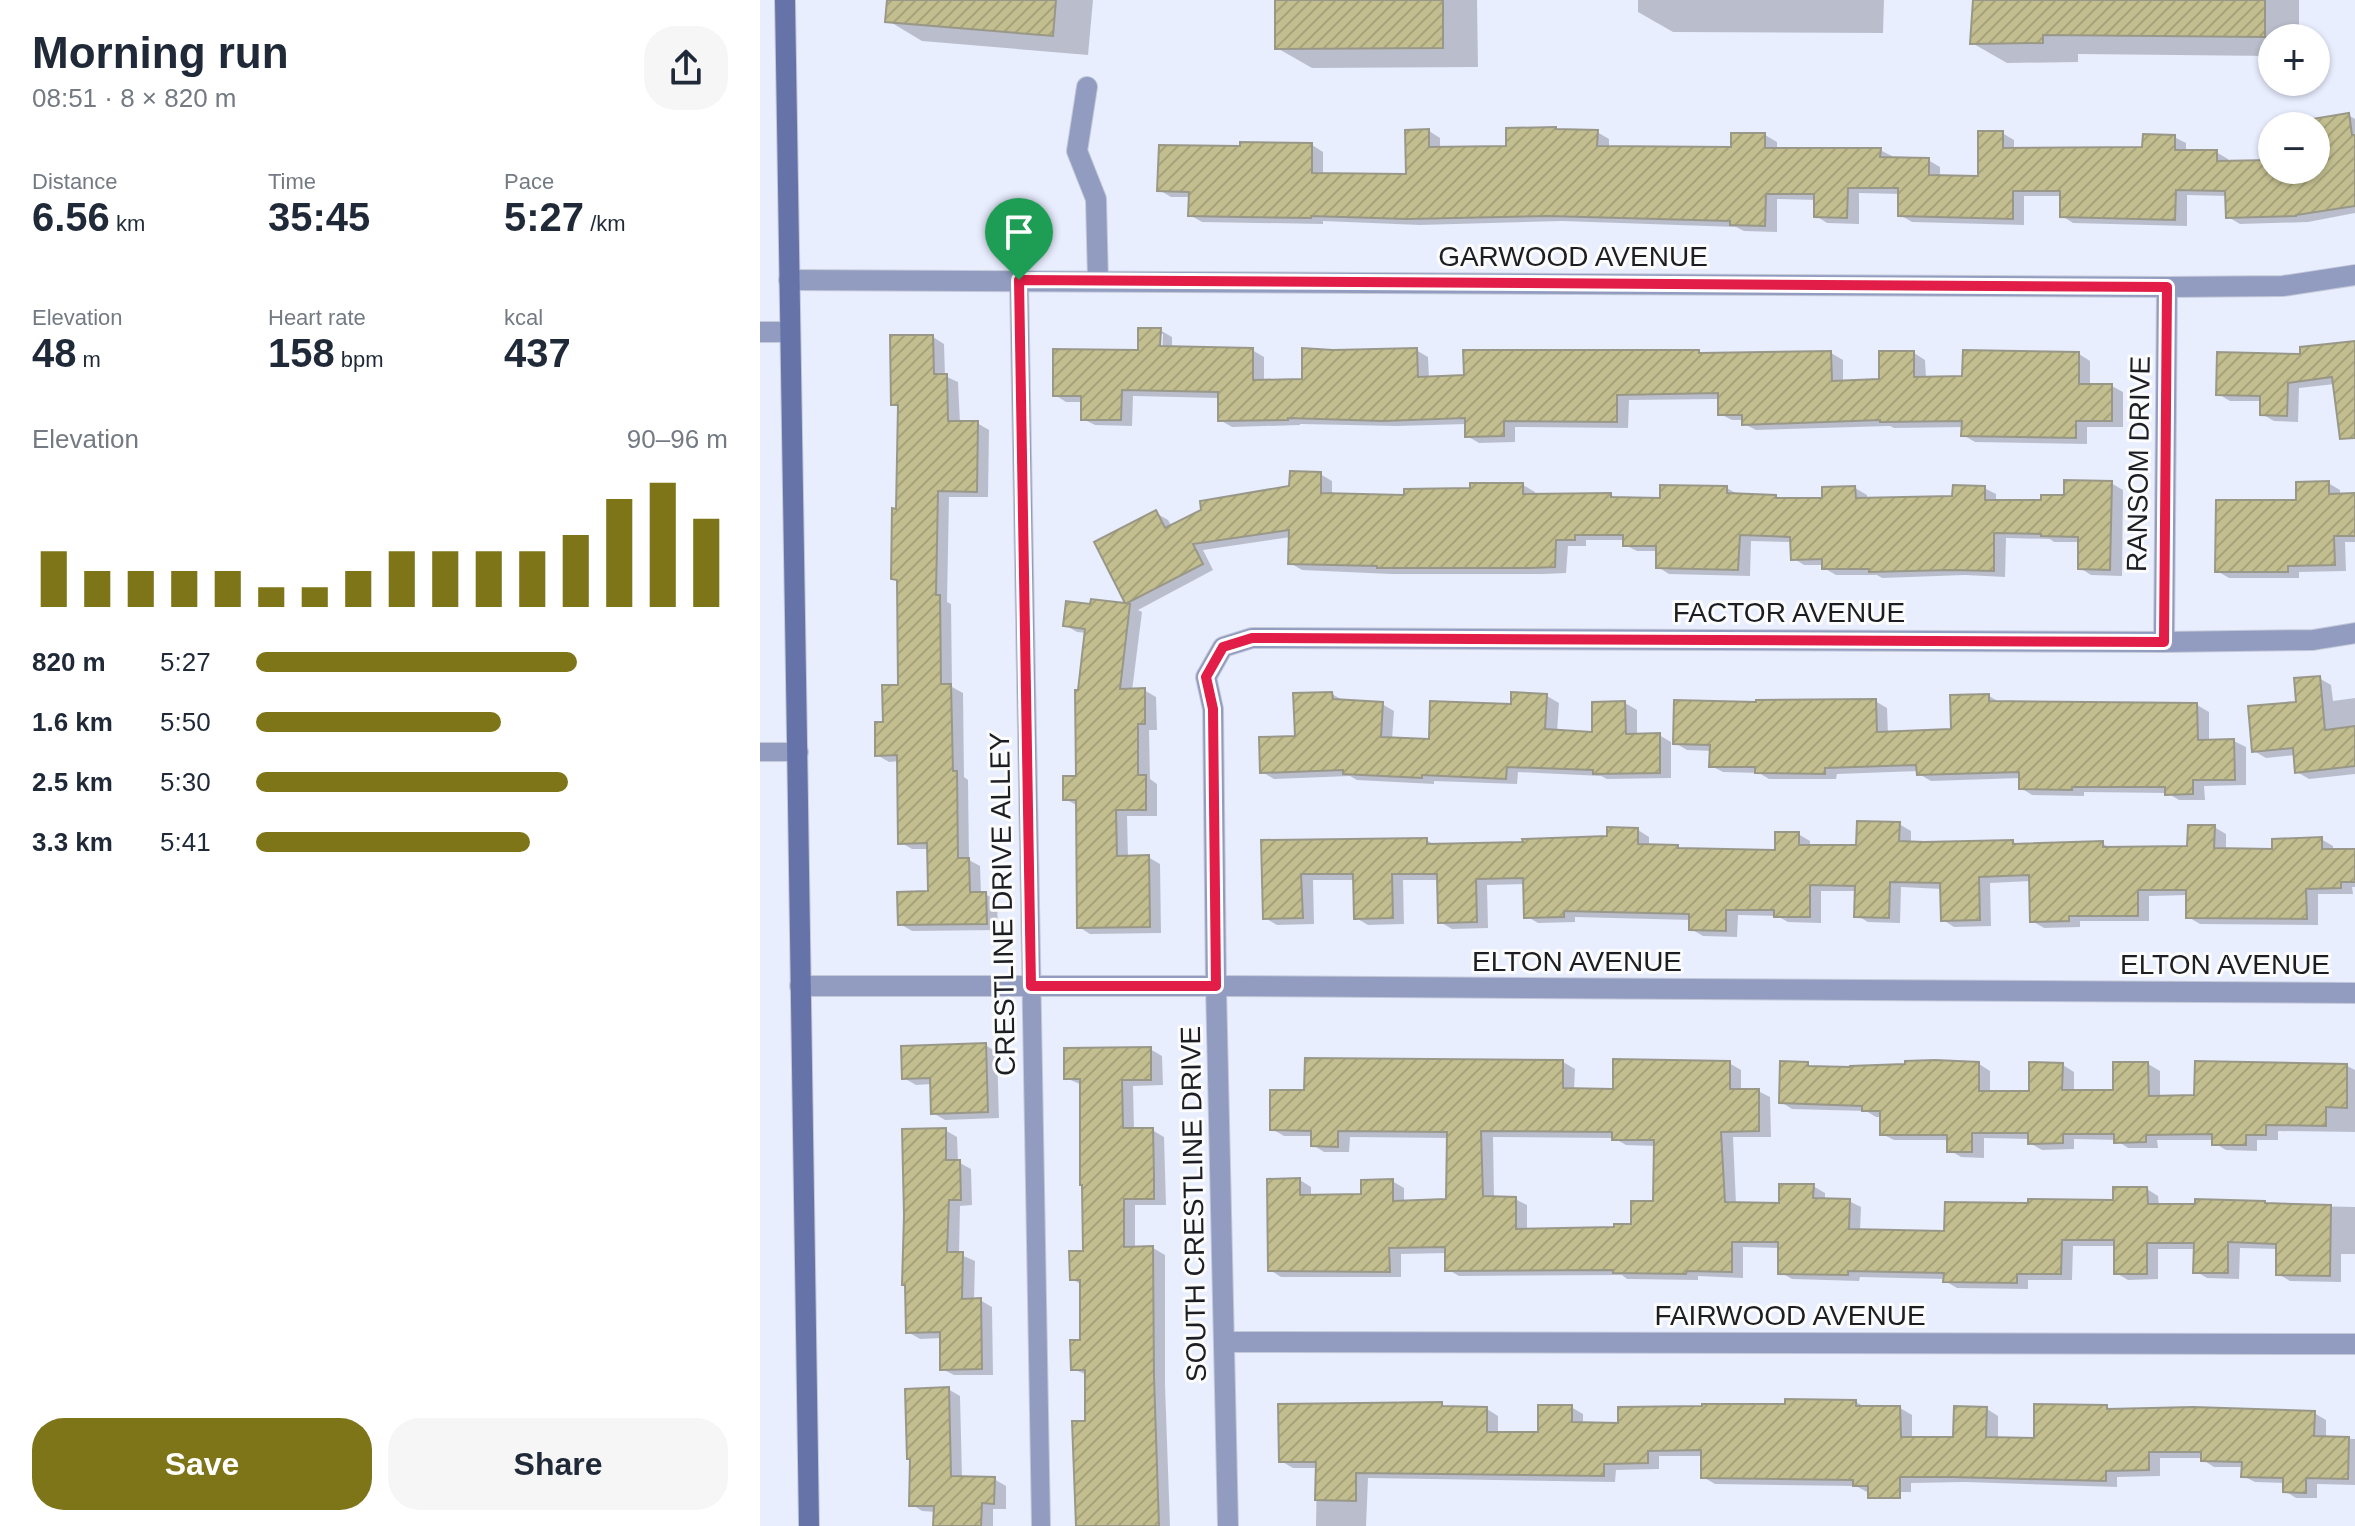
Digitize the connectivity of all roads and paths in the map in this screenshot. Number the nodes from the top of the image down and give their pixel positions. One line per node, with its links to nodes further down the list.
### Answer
1 (785, 0): 4 (main road)
2 (1087, 87): 6 (street)
3 (2355, 275): 7 (street, GARWOOD AVENUE)
4 (789, 280): 5 (street, GARWOOD AVENUE); 9 (main road)
5 (1019, 280): 6 (street, GARWOOD AVENUE); 16 (lane, CRESTLINE DRIVE ALLEY)
6 (1098, 281): 7 (street, GARWOOD AVENUE)
7 (2167, 287): 11 (street, RANSOM DRIVE)
8 (760, 332): 9 (street)
9 (790, 332): 14 (main road)
10 (2355, 633): 11 (street, FACTOR AVENUE)
11 (2164, 642): 12 (street, FACTOR AVENUE)
12 (1223, 647): 17 (street, SOUTH CRESTLINE DRIVE)
13 (760, 752): 14 (lane)
14 (799, 752): 15 (main road)
15 (800, 986): 16 (street, ELTON AVENUE); 21 (main road)
16 (1031, 986): 17 (street, ELTON AVENUE); 22 (lane, CRESTLINE DRIVE ALLEY)
17 (1216, 986): 18 (street, ELTON AVENUE); 19 (street, SOUTH CRESTLINE DRIVE)
18 (2355, 993)
19 (1224, 1342): 20 (street, FAIRWOOD AVENUE); 23 (street, SOUTH CRESTLINE DRIVE)
20 (2355, 1344)
21 (809, 1526)
22 (1041, 1526)
23 (1228, 1526)

